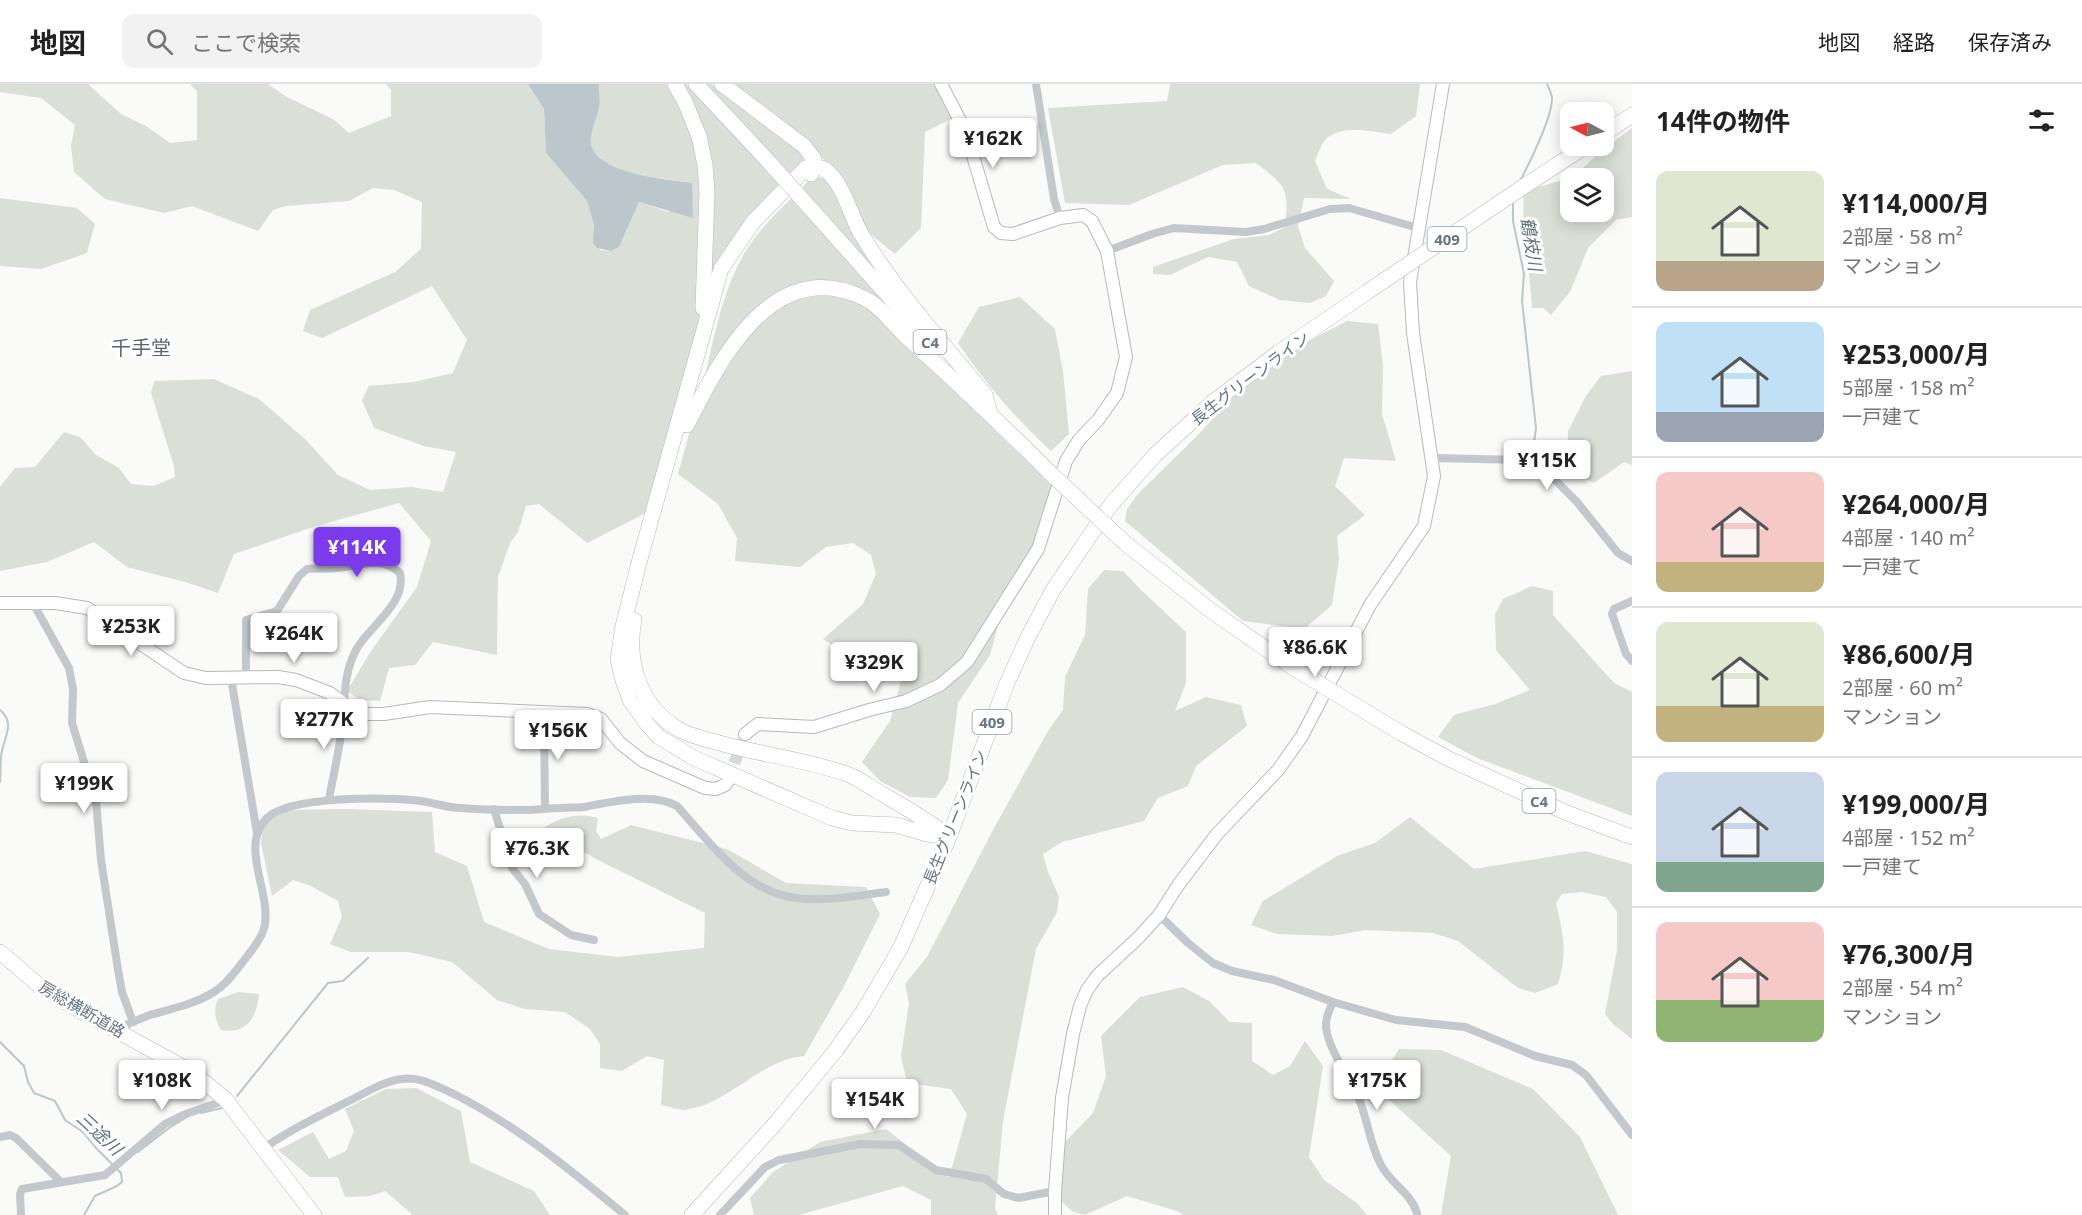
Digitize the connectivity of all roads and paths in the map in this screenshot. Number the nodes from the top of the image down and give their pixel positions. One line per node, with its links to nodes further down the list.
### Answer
1 (675, 84): 14 (highway)
2 (696, 84): 15 (highway, C4, bridge)
3 (722, 84): 10 (highway)
4 (941, 84): 11 (street)
5 (1036, 84): 11 (street)
6 (1443, 84): 12 (street)
7 (1632, 115): 8 (highway)
8 (1614, 127)
9 (1571, 156): 34 (highway, 長生グリーンライン / 409, bridge)
10 (813, 167): 14 (highway); 15 (highway); 16 (highway)
11 (1060, 218): 13 (street)
12 (1418, 228): 13 (street); 18 (street)
13 (1107, 252): 28 (street)
14 (702, 335): 34 (highway)
15 (989, 410): 17 (highway, C4)
16 (687, 425): 17 (highway); 34 (highway)
17 (1024, 447): 35 (highway, C4, bridge)
18 (1432, 458): 19 (street); 37 (street)
19 (1632, 561)
20 (1632, 601): 23 (street)
21 (0, 603): 22 (street)
22 (33, 603): 25 (street); 41 (street)
23 (1632, 661)
24 (246, 677): 25 (street); 26 (street); 26 (street)
25 (231, 678): 33 (street)
26 (343, 705): 27 (street); 30 (street)
27 (544, 712): 29 (street); 32 (street)
28 (745, 734)
29 (728, 781)
30 (329, 800): 31 (street); 33 (street)
31 (494, 809): 32 (street); 38 (street)
32 (545, 809): 36 (street)
33 (257, 833): 41 (street)
34 (949, 837): 53 (highway, 長生グリーンライン / 409)
35 (1632, 837)
36 (886, 892)
37 (1159, 915): 40 (street); 48 (street)
38 (594, 940)
39 (0, 952): 42 (highway, 房総横断道路)
40 (1333, 1002): 44 (street); 49 (street)
41 (133, 1022): 42 (street)
42 (117, 1029): 43 (highway, 房総横断道路)
43 (226, 1100): 46 (highway, 房総横断道路); 47 (street)
44 (1632, 1135)
45 (0, 1137): 47 (street)
46 (263, 1149): 51 (highway, 房総横断道路); 52 (street)
47 (61, 1182): 50 (street)
48 (1055, 1191): 54 (street); 55 (street)
49 (1417, 1213)
50 (21, 1215)
51 (314, 1215)
52 (625, 1215)
53 (692, 1215)
54 (720, 1215)
55 (1055, 1215)

